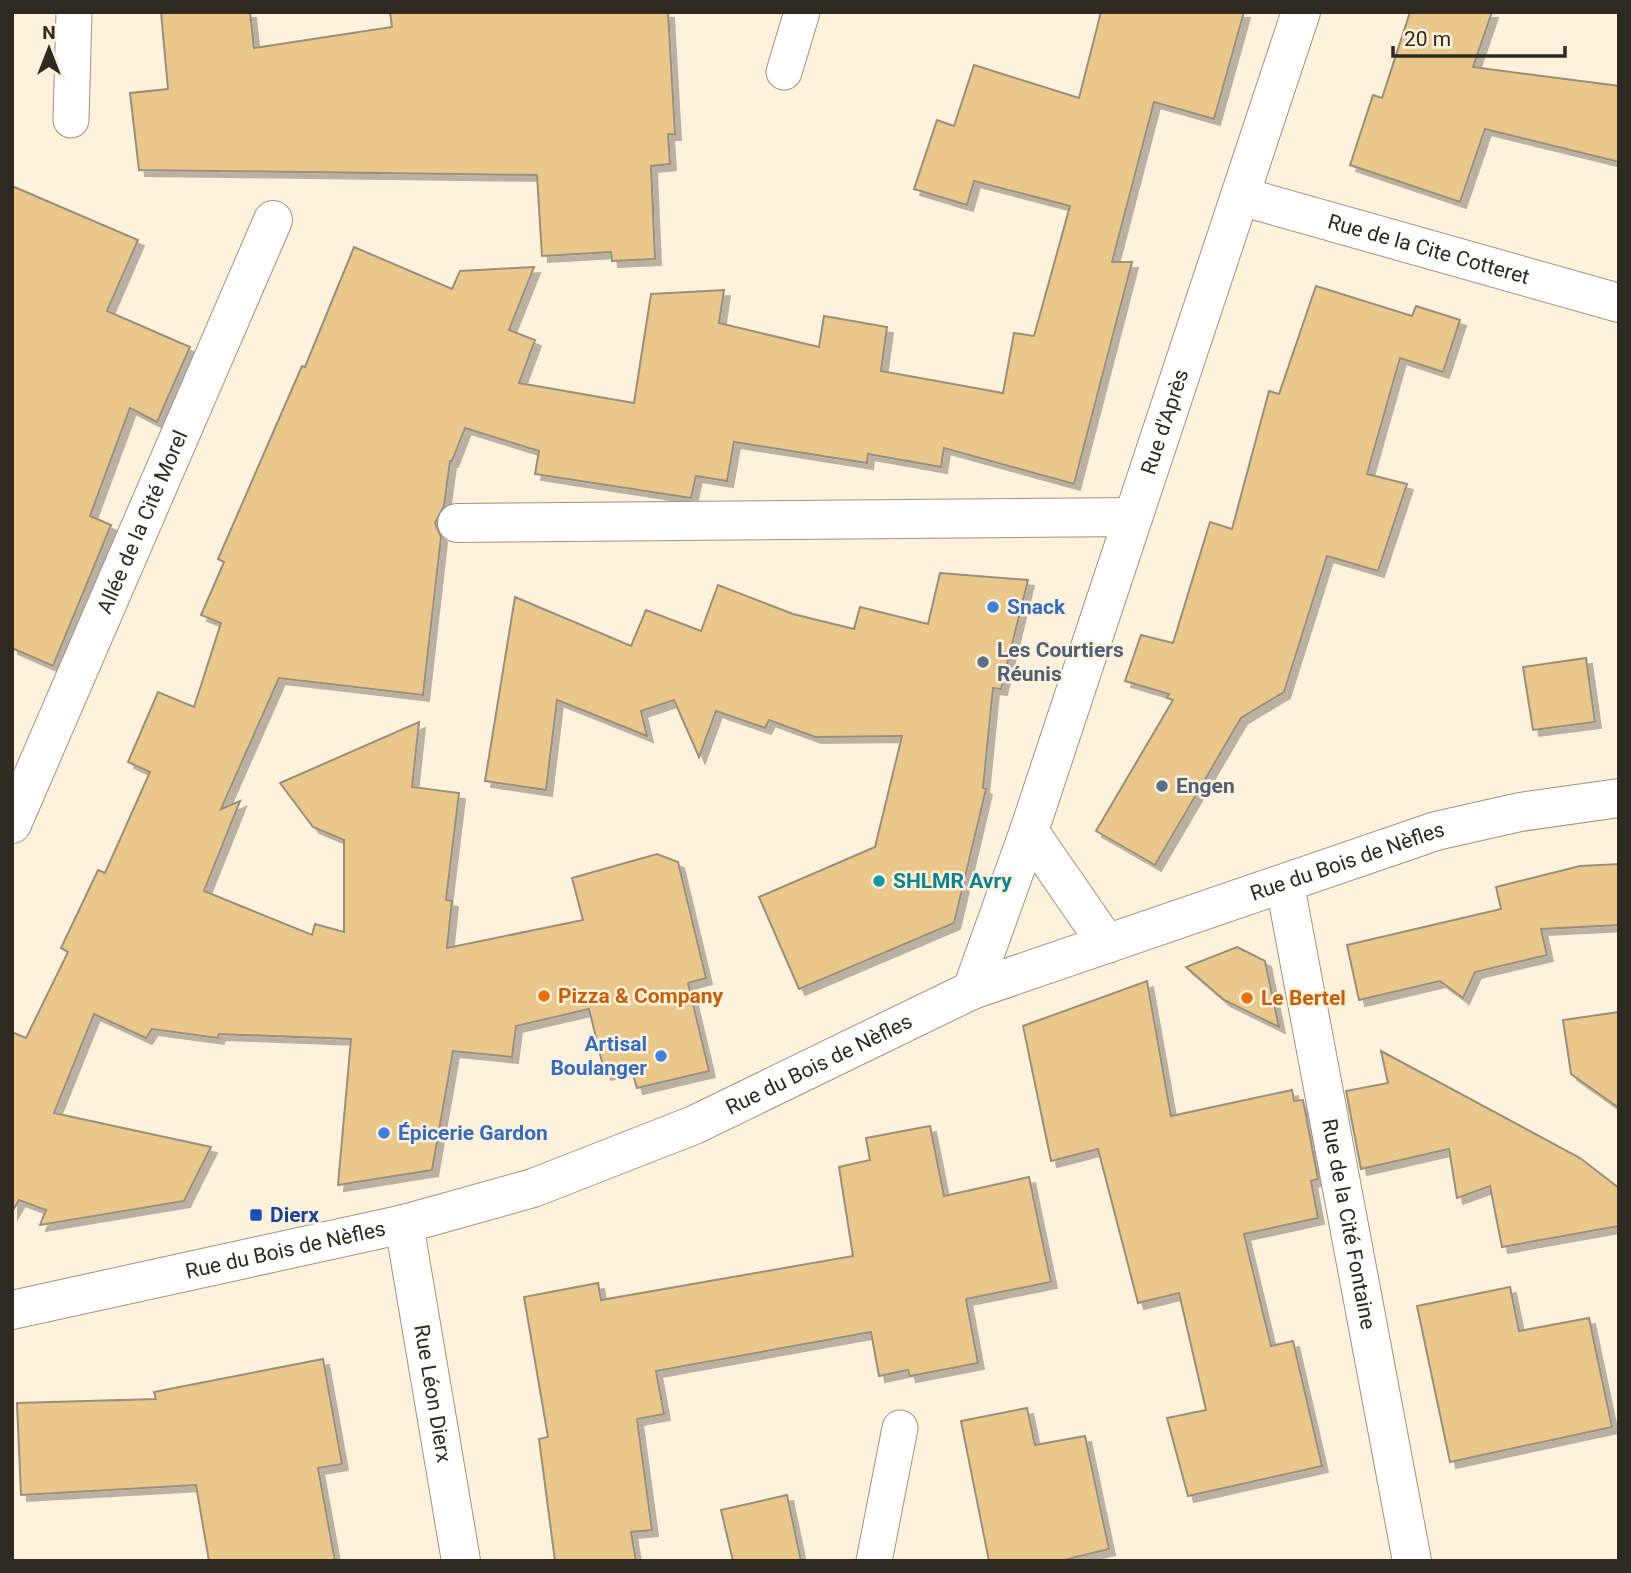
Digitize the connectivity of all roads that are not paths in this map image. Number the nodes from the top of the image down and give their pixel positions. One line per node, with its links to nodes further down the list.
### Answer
1 (74, 12): 5 (lane)
2 (802, 12): 4 (lane)
3 (1301, 12): 6 (street, Rue d'Après)
4 (784, 72)
5 (71, 120)
6 (1240, 196): 8 (street, Rue de la Cite Cotteret); 9 (street, Rue d'Après)
7 (273, 220): 12 (street, Allée de la Cité Morel)
8 (1619, 303)
9 (1133, 517): 10 (street); 13 (street, Rue d'Après)
10 (457, 523)
11 (1619, 798): 14 (street, Rue du Bois de Nèfles)
12 (12, 824)
13 (1029, 831): 15 (street); 16 (street, Rue d'Après)
14 (1285, 885): 15 (street, Rue du Bois de Nèfles); 22 (street, Rue de la Cité Fontaine)
15 (1107, 944): 16 (street, Rue du Bois de Nèfles)
16 (972, 990): 17 (street, Rue du Bois de Nèfles)
17 (404, 1224): 18 (street, Rue du Bois de Nèfles); 20 (street, Rue Léon Dierx)
18 (12, 1310)
19 (900, 1428): 21 (lane)
20 (461, 1561)
21 (874, 1561)
22 (1412, 1561)

